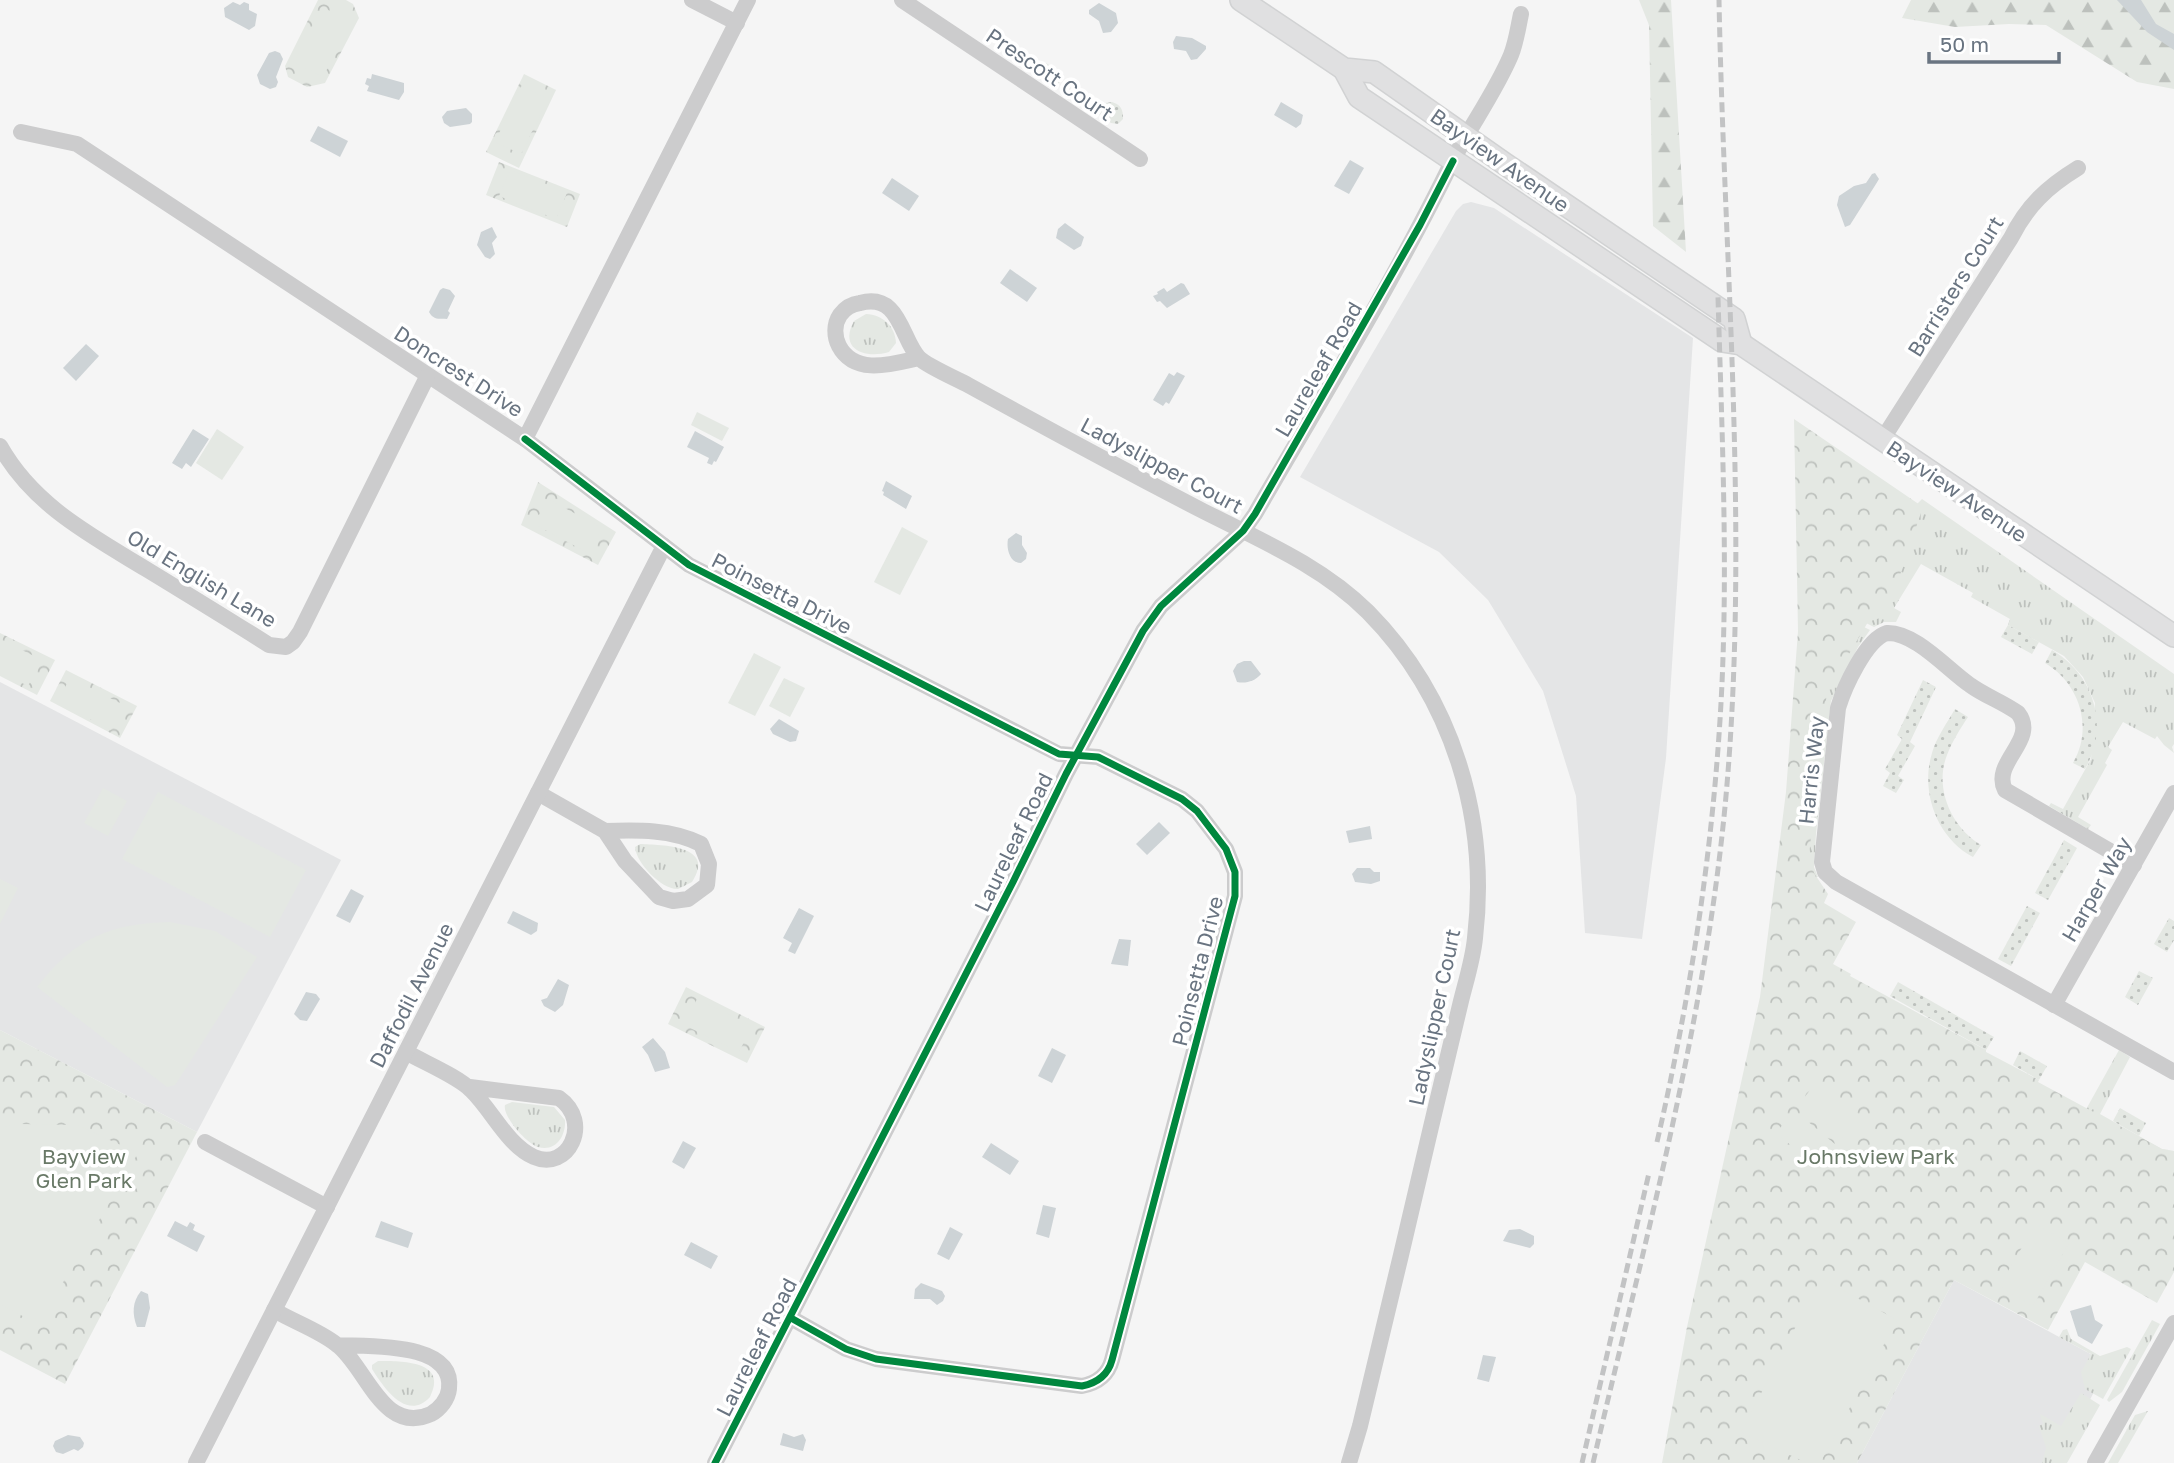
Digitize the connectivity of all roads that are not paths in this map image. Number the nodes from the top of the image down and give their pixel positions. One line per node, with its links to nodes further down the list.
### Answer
1 (692, 0): 6 (street)
2 (748, 0): 6 (street, Doncrest Drive)
3 (902, 0): 10 (street, Prescott Court)
4 (1241, 0): 7 (main road, Bayview Avenue)
5 (1521, 14): 9 (street, Laureleaf Road)
6 (737, 23): 16 (street, Doncrest Drive)
7 (1344, 69): 9 (main road, Bayview Avenue); 11 (main road, Bayview Avenue)
8 (21, 132): 15 (street, Doncrest Drive)
9 (1466, 136): 11 (street, Laureleaf Road); 13 (main road, Bayview Avenue)
10 (1140, 159)
11 (1453, 161): 13 (main road, Bayview Avenue); 19 (street, Laureleaf Road)
12 (2078, 169): 17 (street, Barristers Court)
13 (1741, 344): 17 (main road, Bayview Avenue)
14 (919, 358): 14 (street); 19 (street, Ladyslipper Court)
15 (427, 377): 16 (street, Doncrest Drive); 18 (street, Old English Lane)
16 (525, 439): 20 (street, Poinsetta Drive)
17 (1882, 440): 21 (main road, Bayview Avenue)
18 (0, 446)
19 (1243, 531): 22 (street, Laureleaf Road); 39 (street, Ladyslipper Court)
20 (664, 546): 22 (street, Poinsetta Drive); 23 (street, Daffodil Avenue)
21 (2174, 636)
22 (1076, 755): 34 (street, Laureleaf Road); 34 (street, Poinsetta Drive)
23 (538, 793): 25 (street); 28 (street, Daffodil Avenue)
24 (2174, 793): 26 (street, Harper Way)
25 (605, 831): 25 (street)
26 (2134, 865): 27 (street, Harper Way); 27 (street, Harris Way)
27 (2054, 1005): 29 (street, Harris Way)
28 (406, 1052): 30 (street); 32 (street, Daffodil Avenue)
29 (2174, 1072)
30 (470, 1087): 30 (street)
31 (205, 1142): 32 (street)
32 (327, 1207): 33 (street, Daffodil Avenue)
33 (274, 1310): 36 (street); 37 (street, Daffodil Avenue)
34 (791, 1318): 38 (street, Laureleaf Road)
35 (2174, 1323): 40 (street)
36 (338, 1345): 36 (street)
37 (196, 1463)
38 (715, 1463)
39 (1349, 1463)
40 (2095, 1463)

